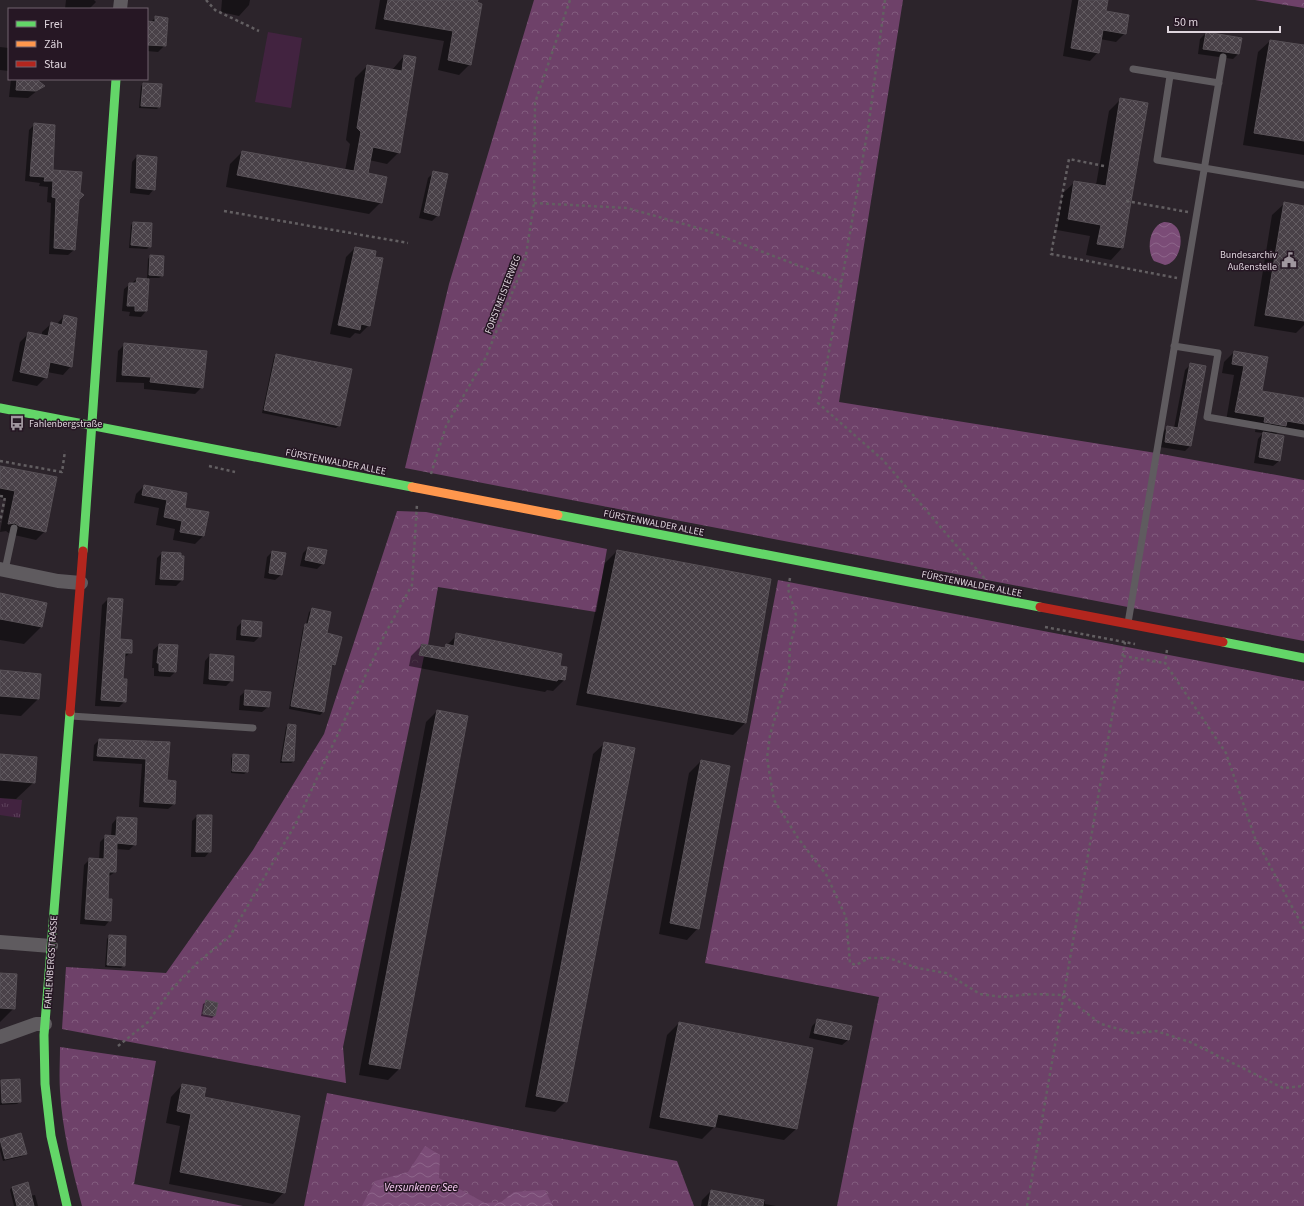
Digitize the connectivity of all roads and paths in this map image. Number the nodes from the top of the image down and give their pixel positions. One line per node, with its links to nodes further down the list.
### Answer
1 (206, 0): 4 (path)
2 (570, 0): 14 (path, FORSTMEISTERWEG)
3 (886, 0): 19 (path)
4 (259, 31)
5 (1223, 57): 9 (lane)
6 (1133, 69): 7 (lane)
7 (1170, 76): 9 (lane); 11 (lane)
8 (116, 80): 22 (main road, FAHLENBERGSTRASSE)
9 (1219, 83): 11 (lane)
10 (1104, 166): 18 (path)
11 (1204, 169): 12 (lane); 16 (lane)
12 (1304, 185)
13 (1126, 201): 16 (path)
14 (534, 203): 19 (path); 26 (path, FORSTMEISTERWEG)
15 (224, 211): 17 (path)
16 (1196, 213): 18 (lane)
17 (408, 243)
18 (1185, 280): 20 (lane)
19 (842, 282): 33 (path)
20 (1174, 346): 23 (lane); 34 (lane)
21 (0, 408): 22 (main road, FÜRSTENWALDER ALLEE)
22 (92, 426): 26 (main road, FÜRSTENWALDER ALLEE); 32 (main road, FAHLENBERGSTRASSE)
23 (1304, 434)
24 (65, 451): 25 (path)
25 (0, 461)
26 (427, 490): 34 (main road, FÜRSTENWALDER ALLEE); 47 (path, FORSTMEISTERWEG)
27 (0, 496): 28 (path)
28 (0, 522)
29 (14, 528): 30 (lane)
30 (3, 570): 32 (street)
31 (790, 578): 44 (path)
32 (81, 583): 39 (main road, FAHLENBERGSTRASSE)
33 (990, 585)
34 (1128, 624): 36 (path); 37 (main road, FÜRSTENWALDER ALLEE)
35 (1167, 650): 38 (path)
36 (1122, 656): 38 (path); 44 (path)
37 (1304, 658)
38 (1165, 663): 41 (path)
39 (69, 716): 40 (lane); 43 (main road, FAHLENBERGSTRASSE)
40 (253, 728)
41 (1304, 930)
42 (0, 942): 43 (street)
43 (51, 946): 45 (main road, FAHLENBERGSTRASSE)
44 (1064, 996): 48 (path); 50 (path)
45 (45, 1024): 46 (street); 49 (main road, FAHLENBERGSTRASSE)
46 (0, 1037)
47 (118, 1046)
48 (1304, 1086)
49 (68, 1206)
50 (1027, 1206)

